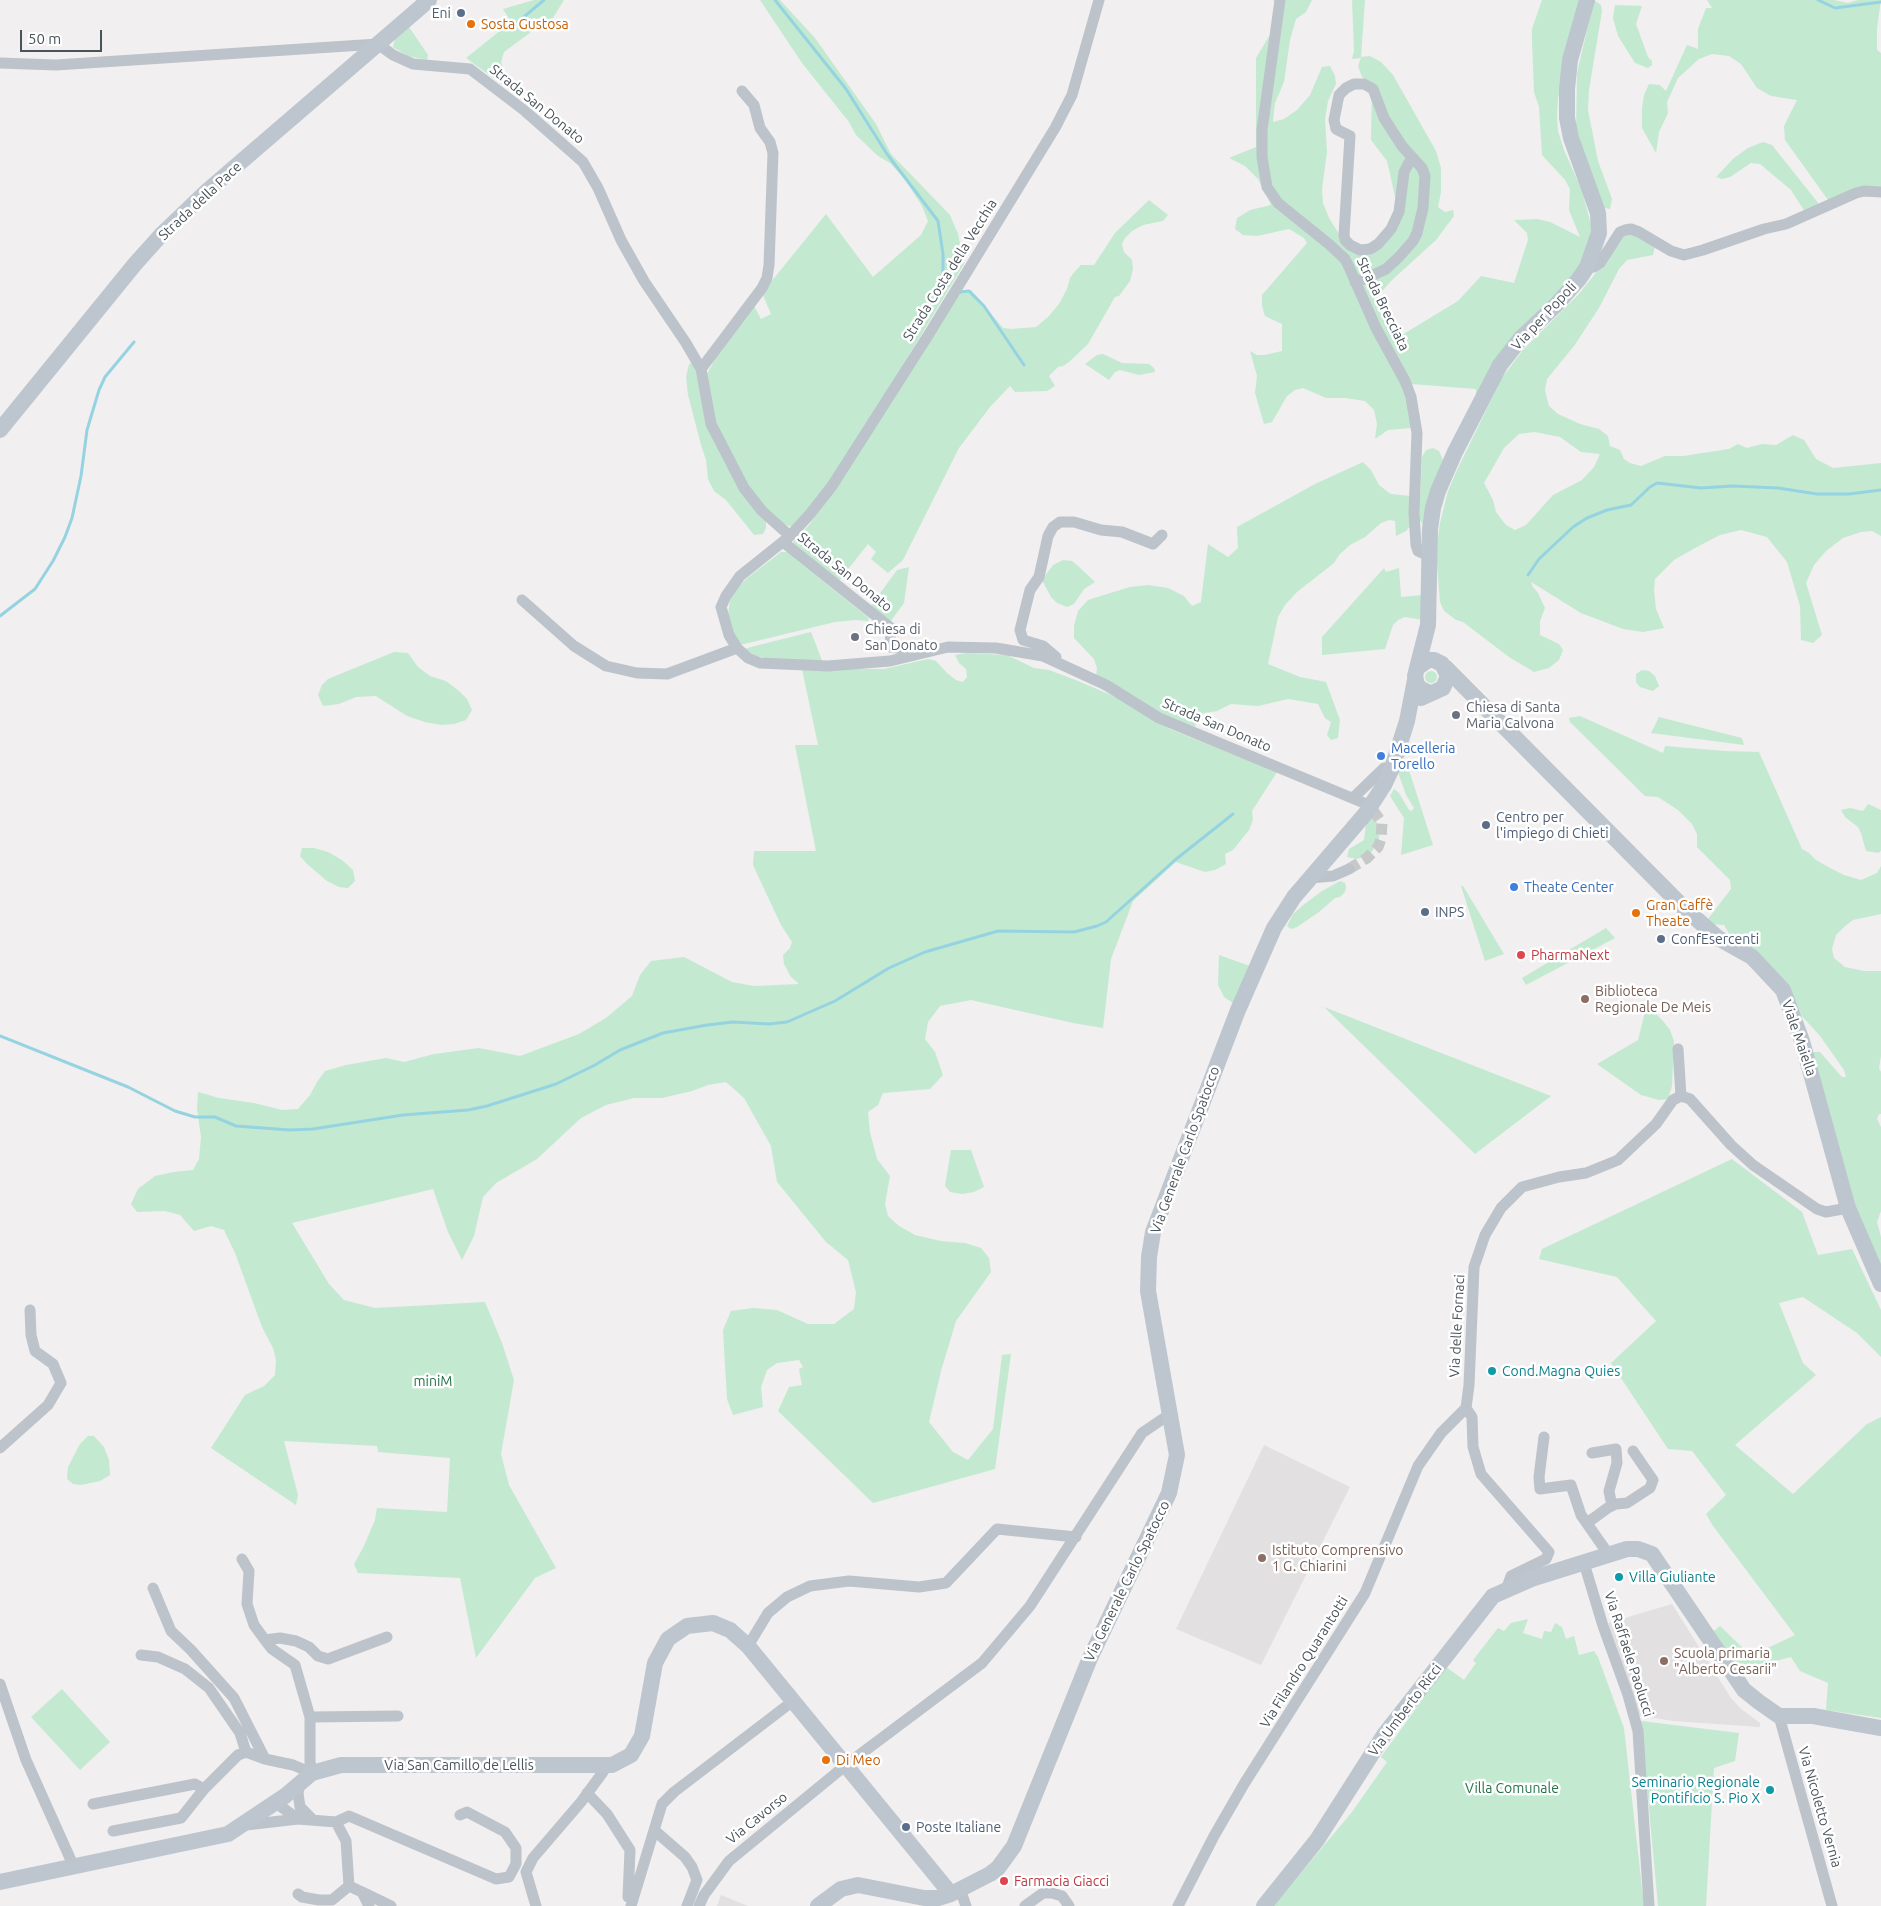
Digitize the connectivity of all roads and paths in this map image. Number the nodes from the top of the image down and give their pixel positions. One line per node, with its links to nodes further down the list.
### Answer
1 (429, 0): 5 (main road, Strada della Pace)
2 (1099, 0): 15 (street, Strada Costa della Vecchia)
3 (1280, 0): 11 (street, Strada Brecciata)
4 (1587, 0): 10 (main road, Via per Popoli)
5 (378, 44): 6 (street); 12 (street, Strada San Donato); 13 (main road, Strada della Pace)
6 (0, 63)
7 (742, 91): 12 (street)
8 (1412, 157): 8 (street); 11 (street)
9 (1881, 192): 10 (street)
10 (1587, 267): 16 (main road, Via per Popoli)
11 (1355, 282): 16 (street, Strada Brecciata)
12 (701, 368): 15 (street, Strada San Donato)
13 (0, 430)
14 (1162, 535): 22 (street, Strada San Donato)
15 (786, 539): 19 (street, Strada San Donato); 20 (street, Strada San Donato)
16 (1429, 556): 18 (main road, Via per Popoli)
17 (522, 600): 19 (street)
18 (1428, 625): 21 (main road, Via per Popoli); 23 (main road, Via per Popoli)
19 (737, 648): 20 (street, Strada San Donato)
20 (928, 652): 22 (street, Strada San Donato)
21 (1442, 664): 23 (main road); 24 (main road); 25 (main road, Viale Maiella)
22 (1074, 670): 27 (street, Strada San Donato)
23 (1416, 674): 24 (main road); 26 (main road, Via Generale Carlo Spatocco)
24 (1435, 692): 25 (main road, Viale Maiella); 26 (main road, Via Generale Carlo Spatocco)
25 (1479, 703): 32 (main road, Viale Maiella)
26 (1407, 721): 27 (main road, Via Generale Carlo Spatocco)
27 (1392, 768): 28 (main road, Via Generale Carlo Spatocco)
28 (1328, 857): 29 (main road, Via Generale Carlo Spatocco); 29 (street)
29 (1310, 878): 36 (main road, Via Generale Carlo Spatocco)
30 (1678, 1050): 31 (street)
31 (1681, 1096): 32 (street); 35 (street, Via delle Fornaci)
32 (1848, 1208): 33 (main road, Viale Maiella)
33 (1881, 1284)
34 (30, 1310): 38 (street)
35 (1466, 1408): 48 (street, Via delle Fornaci); 91 (street, Via Filandro Quarantotti)
36 (1170, 1414): 43 (street, Via Cavorso); 78 (main road, Via Generale Carlo Spatocco)
37 (1544, 1437): 42 (street)
38 (0, 1448)
39 (1633, 1451): 41 (street)
40 (1592, 1453): 41 (street)
41 (1612, 1506): 42 (street)
42 (1587, 1523): 44 (street)
43 (1076, 1537): 51 (street); 62 (street, Via Cavorso)
44 (1608, 1555): 46 (main road, Via Umberto Ricci); 56 (main road, Via Umberto Ricci)
45 (242, 1559): 50 (street)
46 (1584, 1563): 48 (main road, Via Umberto Ricci); 93 (street, Via Raffaele Paolucci)
47 (153, 1588): 60 (street)
48 (1506, 1590): 92 (main road, Via Umberto Ricci)
49 (387, 1637): 50 (street)
50 (265, 1640): 57 (street)
51 (748, 1646): 54 (main road, Via San Camillo de Lellis); 61 (main road, Via San Camillo de Lellis)
52 (140, 1655): 59 (street)
53 (0, 1684): 75 (street)
54 (793, 1701): 62 (main road, Via San Camillo de Lellis); 73 (street)
55 (398, 1716): 57 (street)
56 (1779, 1716): 58 (main road); 94 (street, Via Nicoletto Vernia)
57 (310, 1718): 63 (street)
58 (1881, 1728)
59 (246, 1752): 60 (street); 64 (street)
60 (266, 1759): 63 (street)
61 (606, 1765): 63 (main road, Via San Camillo de Lellis); 65 (street)
62 (846, 1765): 78 (main road, Via San Camillo de Lellis); 86 (street, Via Cavorso)
63 (306, 1778): 66 (main road, Via San Camillo de Lellis); 70 (street)
64 (204, 1789): 67 (street); 74 (street)
65 (587, 1794): 83 (street); 84 (street)
66 (280, 1799): 69 (street); 70 (street); 72 (main road, Via San Camillo de Lellis)
67 (93, 1804)
68 (460, 1815): 71 (street, Via San Camillo de Lellis)
69 (298, 1819): 70 (street, Via San Camillo de Lellis); 72 (street, Via San Camillo de Lellis)
70 (313, 1820): 71 (street, Via San Camillo de Lellis)
71 (336, 1822): 77 (street)
72 (241, 1825): 75 (main road, Via San Camillo de Lellis)
73 (654, 1830): 84 (street); 85 (street)
74 (113, 1831)
75 (74, 1867): 76 (main road, Via San Camillo de Lellis)
76 (0, 1882)
77 (349, 1886): 79 (street); 80 (street)
78 (956, 1891): 87 (main road, Via Generale Carlo Spatocco); 88 (street)
79 (362, 1892): 81 (street); 82 (street)
80 (298, 1894)
81 (369, 1906)
82 (391, 1906)
83 (536, 1906)
84 (630, 1906)
85 (688, 1906)
86 (699, 1906)
87 (818, 1906)
88 (966, 1906)
89 (1025, 1906): 90 (street)
90 (1069, 1906)
91 (1178, 1906)
92 (1264, 1906)
93 (1649, 1906)
94 (1832, 1906)

